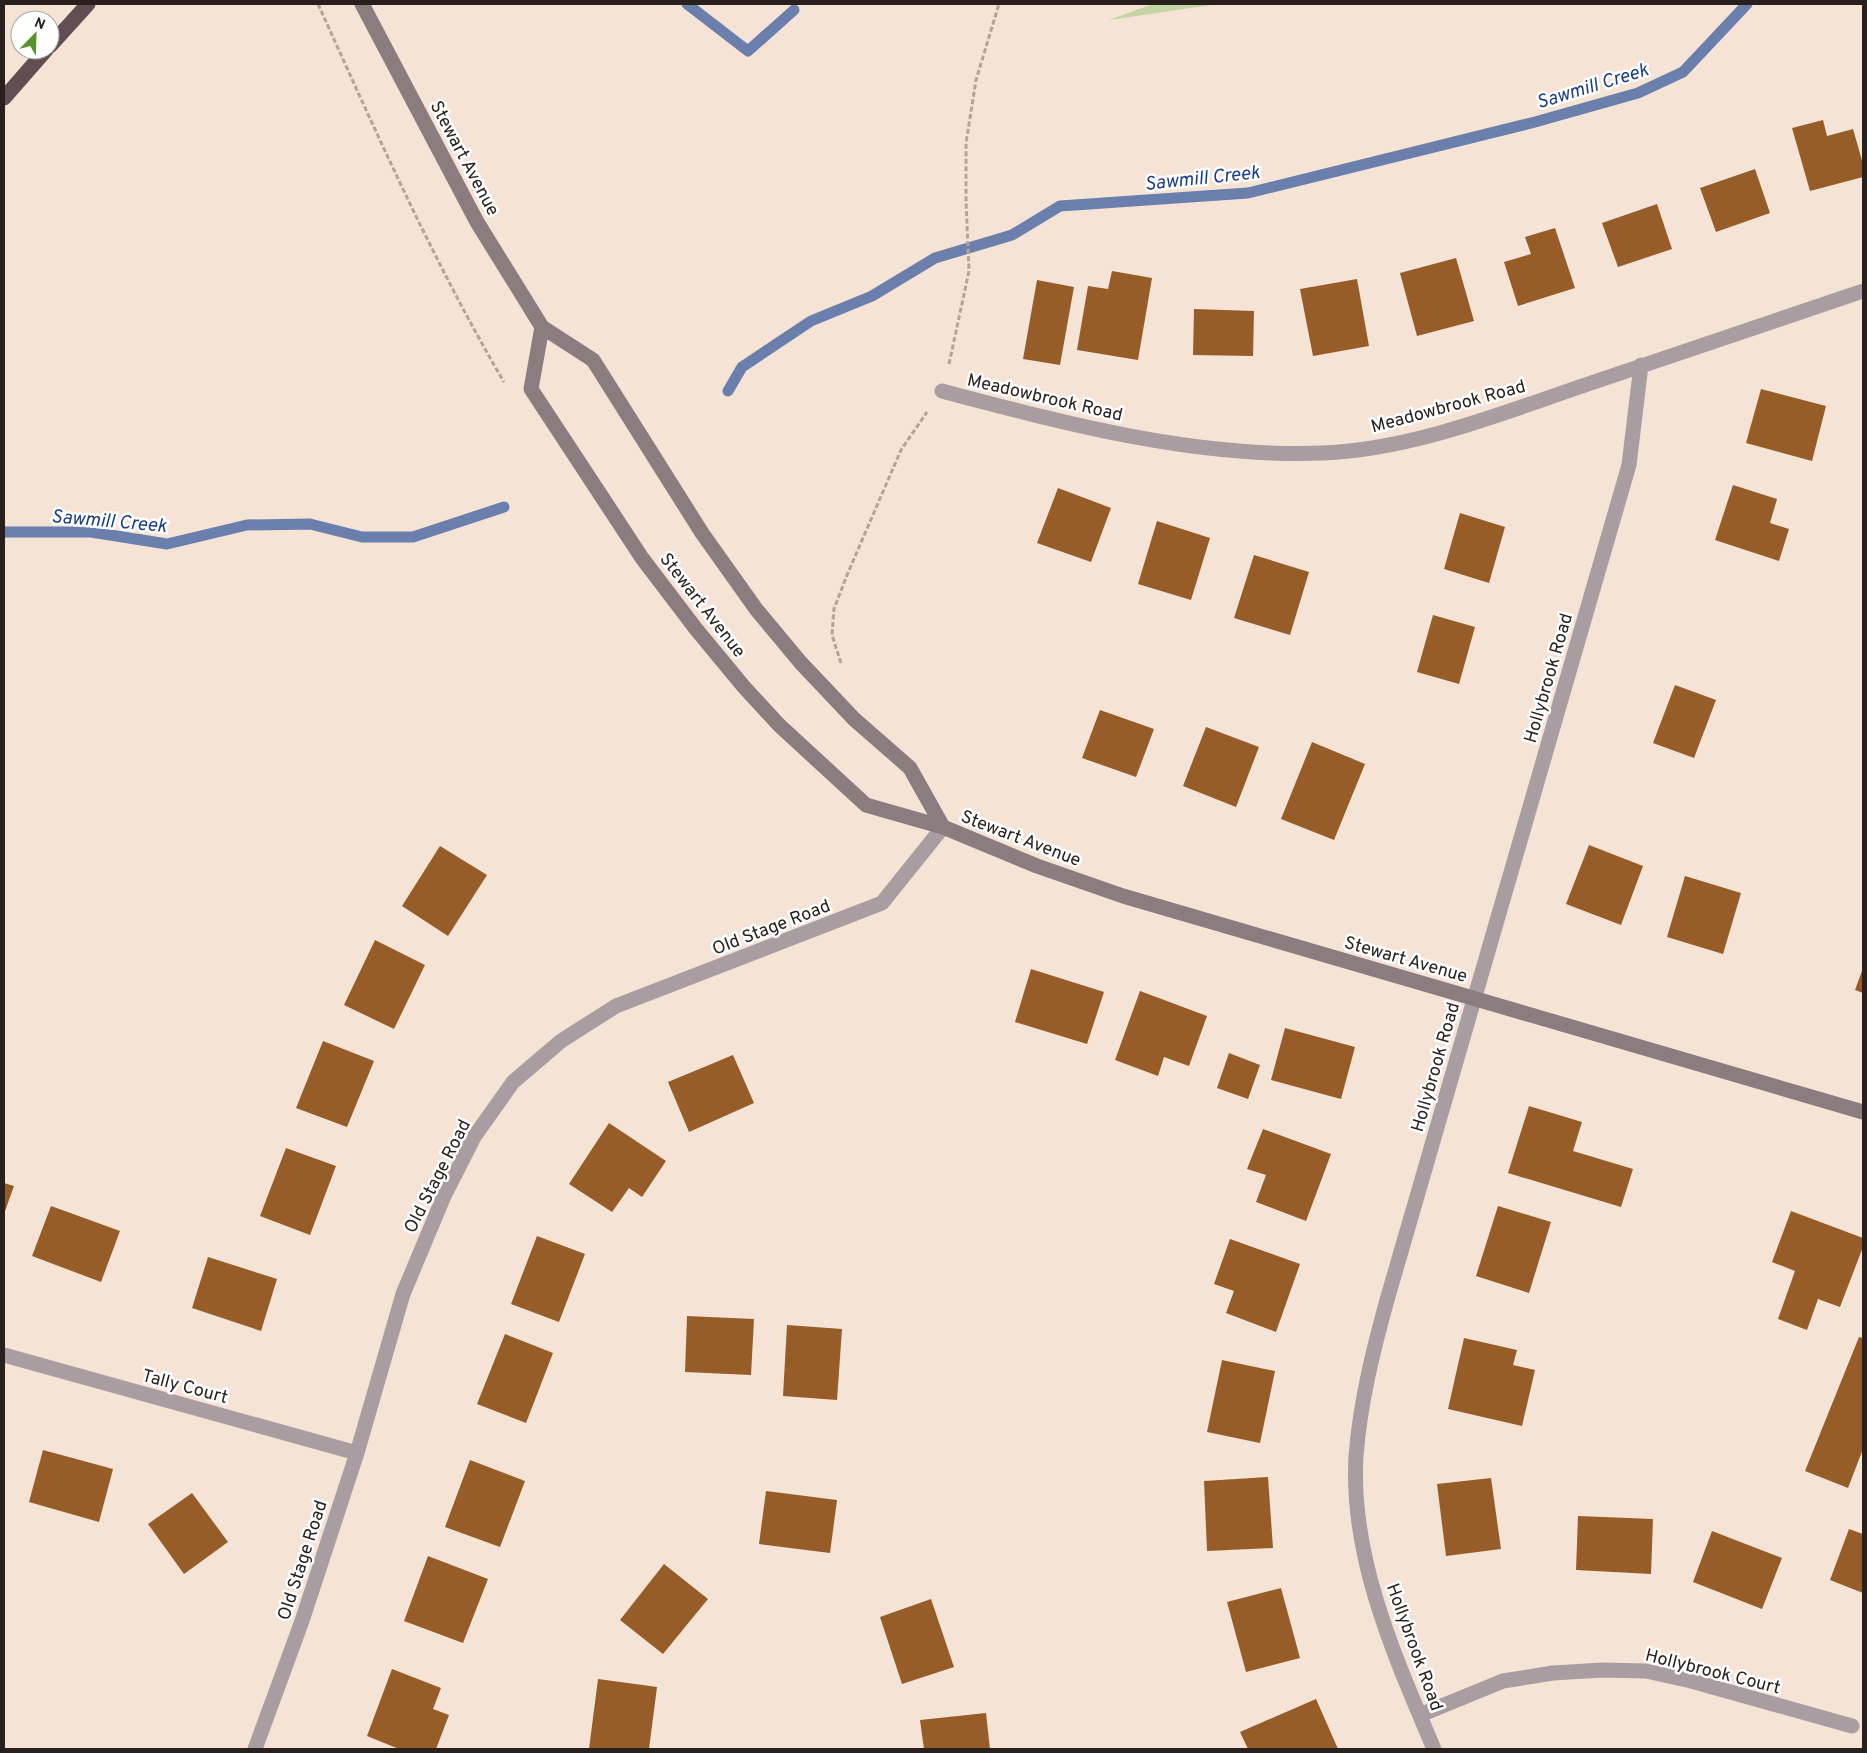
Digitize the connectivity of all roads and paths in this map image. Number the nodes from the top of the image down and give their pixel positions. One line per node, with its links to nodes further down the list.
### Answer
1 (88, 4): 4 (highway)
2 (362, 4): 8 (street, Stewart Avenue)
3 (999, 4): 10 (path)
4 (60, 35)
5 (37, 60): 6 (highway)
6 (4, 98)
7 (1863, 291): 9 (street, Meadowbrook Road)
8 (542, 327): 12 (street, Stewart Avenue); 12 (street, Stewart Avenue)
9 (1641, 366): 10 (street, Meadowbrook Road); 13 (street, Hollybrook Road)
10 (942, 391): 11 (path)
11 (844, 670)
12 (943, 827): 13 (street, Stewart Avenue); 16 (street, Old Stage Road)
13 (1474, 998): 14 (street, Stewart Avenue); 17 (street, Hollybrook Road)
14 (1863, 1112)
15 (4, 1355): 16 (street, Tally Court)
16 (357, 1452): 19 (street, Old Stage Road)
17 (1420, 1714): 18 (street, Hollybrook Court); 20 (street, Hollybrook Road)
18 (1852, 1726)
19 (255, 1749)
20 (1434, 1749)

